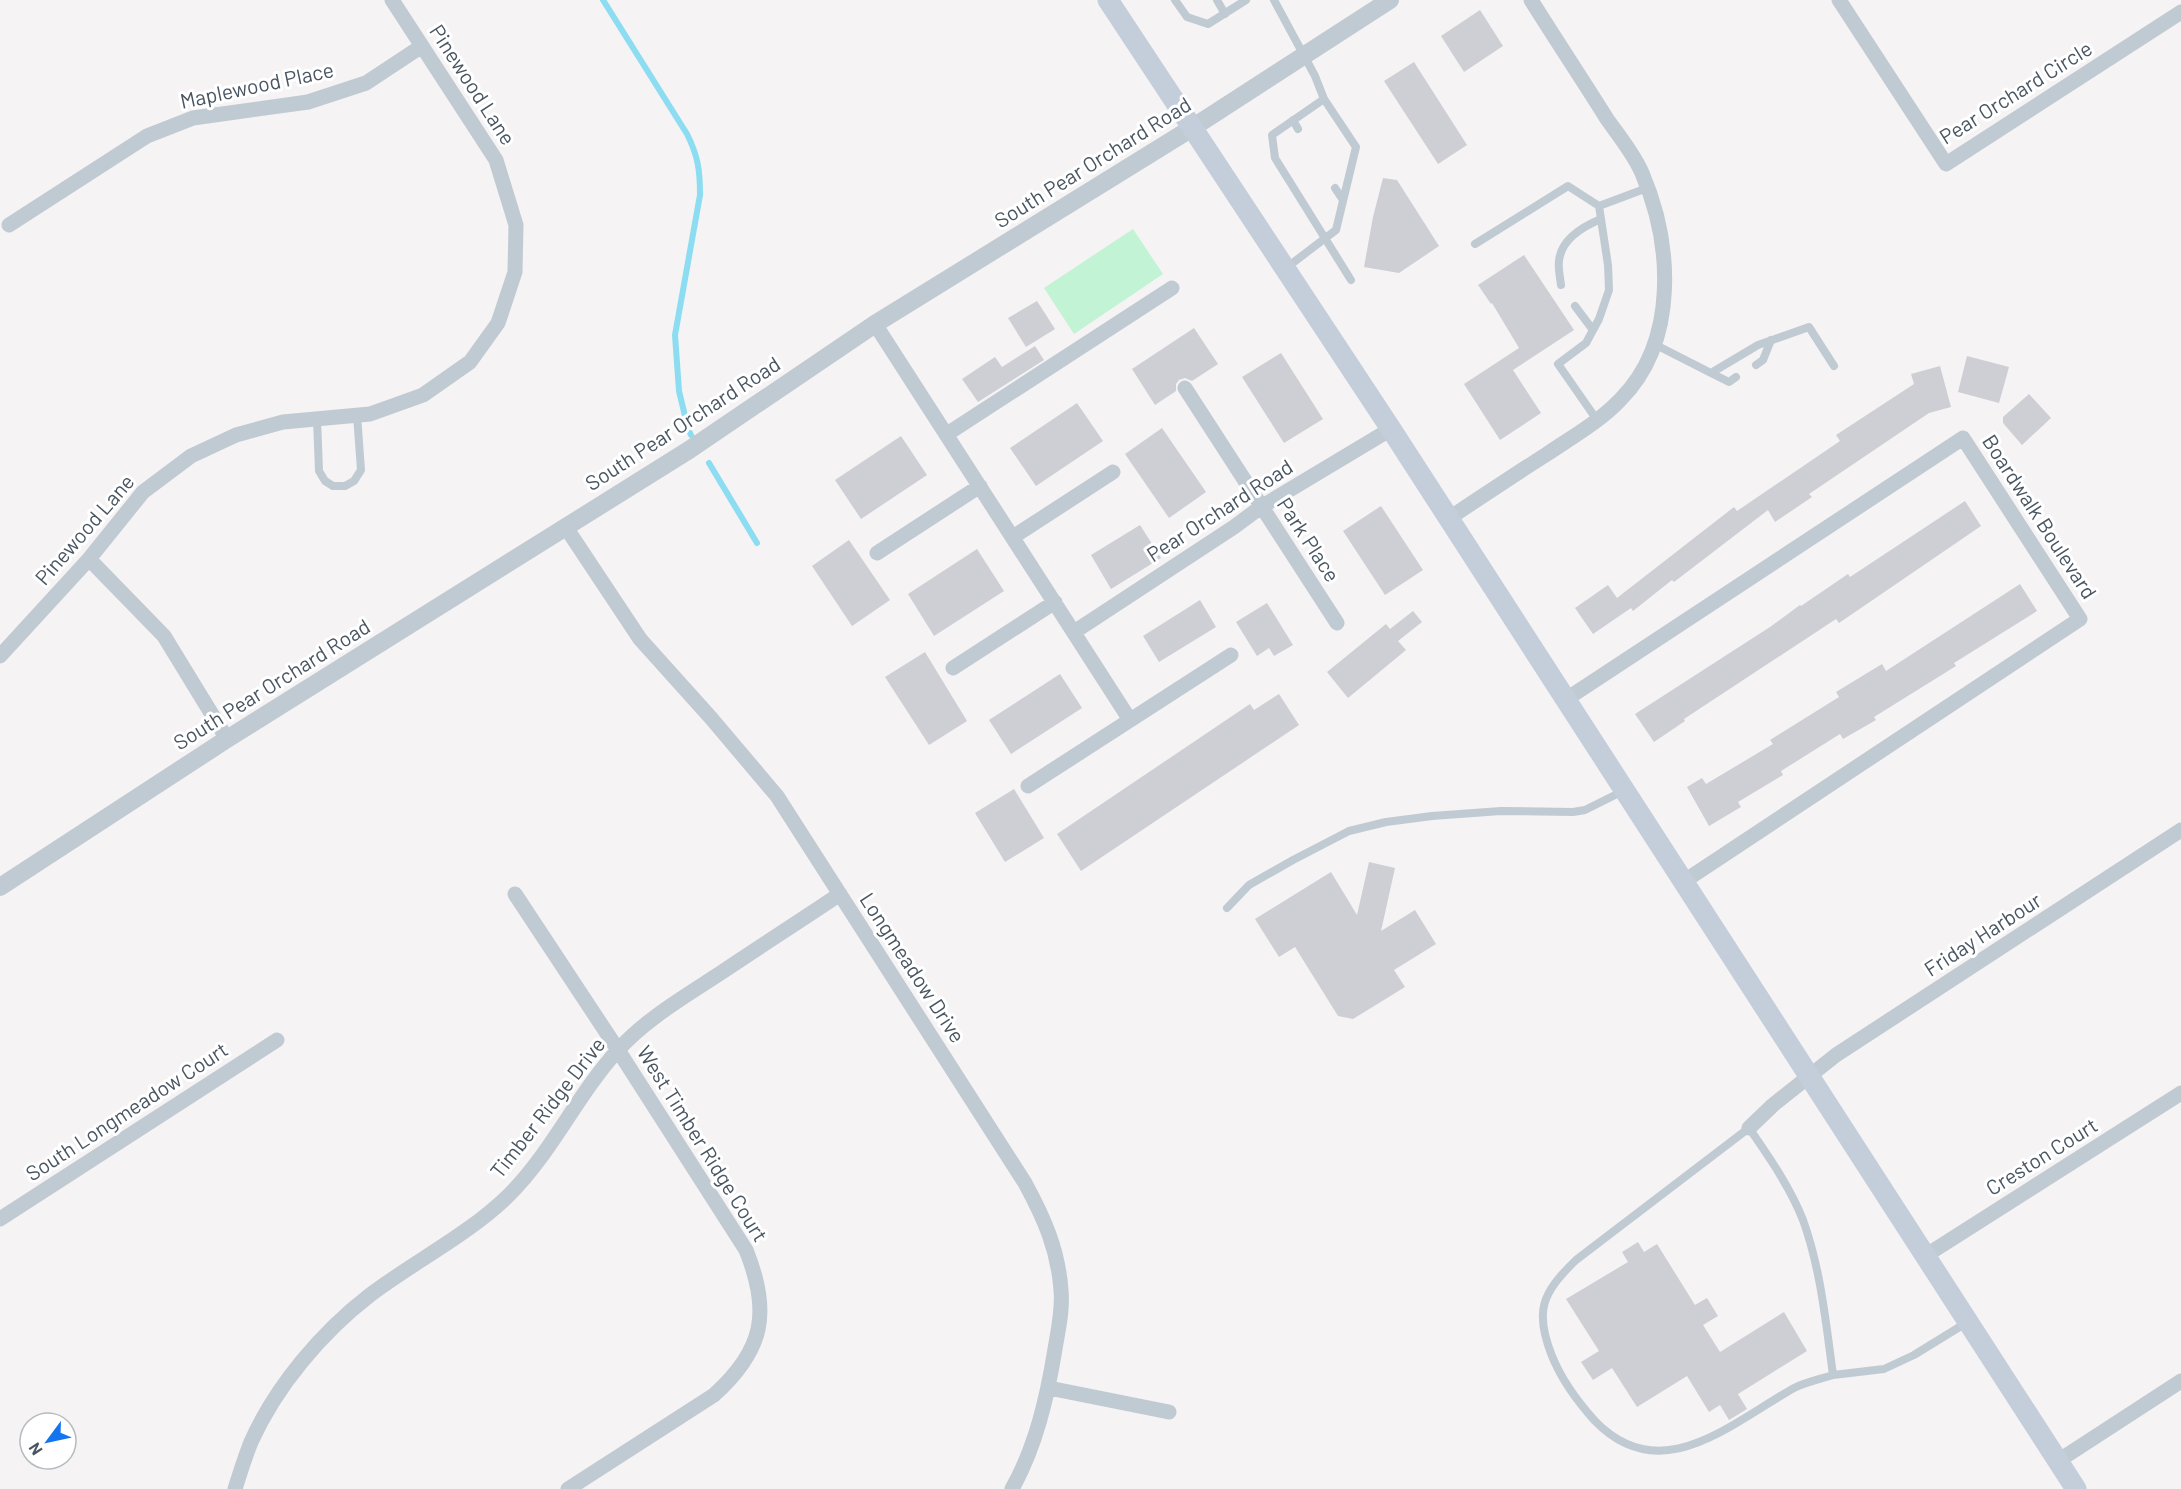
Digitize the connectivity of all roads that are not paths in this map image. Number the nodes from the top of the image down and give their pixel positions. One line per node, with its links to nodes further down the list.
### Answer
1 (392, 0): 13 (street, Pinewood Lane)
2 (1108, 0): 17 (main road)
3 (1175, 0): 12 (lane)
4 (1217, 0): 12 (lane)
5 (1246, 0): 12 (lane)
6 (1274, 0): 14 (lane)
7 (1390, 0): 14 (street, South Pear Orchard Road)
8 (1531, 0): 20 (street)
9 (1839, 0): 11 (street, Pear Orchard Circle)
10 (2175, 0): 11 (street, Pear Orchard Circle)
11 (2181, 11)
12 (1225, 14)
13 (422, 46): 24 (street, Maplewood Place); 41 (street, Pinewood Lane)
14 (1303, 57): 15 (lane); 17 (street, South Pear Orchard Road)
15 (1324, 99): 16 (lane); 21 (lane)
16 (1293, 120): 18 (lane); 25 (lane)
17 (1192, 128): 27 (main road); 32 (street, South Pear Orchard Road)
18 (1298, 129)
19 (1335, 188): 21 (lane)
20 (1647, 188): 22 (lane); 35 (street)
21 (1343, 200): 25 (lane)
22 (1599, 206): 23 (lane); 26 (lane)
23 (1601, 219): 29 (lane); 33 (lane)
24 (9, 225)
25 (1325, 239): 27 (lane); 28 (lane)
26 (1475, 244)
27 (1285, 268): 44 (main road)
28 (1351, 280)
29 (1561, 285)
30 (1172, 288): 45 (street)
31 (1575, 306): 33 (lane)
32 (875, 324): 45 (street); 50 (street, South Pear Orchard Road)
33 (1593, 330): 43 (lane)
34 (1771, 340): 36 (lane); 37 (lane); 38 (lane)
35 (1654, 344): 38 (lane); 43 (street)
36 (1756, 365)
37 (1834, 366)
38 (1711, 373): 39 (lane)
39 (1736, 377)
40 (1185, 388): 48 (street, Park Place)
41 (357, 415): 42 (street, Pinewood Lane); 42 (lane)
42 (317, 419): 53 (street, Pinewood Lane)
43 (1597, 420): 49 (street)
44 (1391, 429): 48 (street, Pear Orchard Road); 49 (main road)
45 (947, 434): 47 (street)
46 (1113, 472): 51 (street)
47 (981, 486): 51 (street); 52 (street)
48 (1261, 507): 55 (street, Park Place); 56 (street, Pear Orchard Road)
49 (1448, 519): 60 (main road)
50 (565, 526): 62 (street, South Pear Orchard Road); 69 (street, Longmeadow Drive)
51 (1013, 537): 54 (street)
52 (877, 553)
53 (89, 560): 58 (street, Pinewood Lane); 62 (street)
54 (1055, 602): 56 (street); 59 (street)
55 (1337, 623)
56 (1074, 632): 61 (street)
57 (1231, 655): 61 (street)
58 (0, 656)
59 (953, 668)
60 (1565, 700): 64 (main road); 66 (street, Boardwalk Boulevard)
61 (1130, 720): 63 (street)
62 (227, 739): 67 (street, South Pear Orchard Road)
63 (1028, 786)
64 (1624, 791): 66 (main road); 70 (lane)
65 (2181, 830): 73 (street, Friday Harbour)
66 (1683, 882): 73 (main road)
67 (0, 887)
68 (515, 894): 72 (street, West Timber Ridge Court)
69 (840, 894): 72 (street, Timber Ridge Drive); 81 (street, Longmeadow Drive)
70 (1227, 908)
71 (277, 1040): 76 (street, South Longmeadow Court)
72 (618, 1050): 84 (street, Timber Ridge Drive); 85 (street, West Timber Ridge Court)
73 (1809, 1077): 75 (street, Friday Harbour); 77 (main road)
74 (2181, 1094): 77 (street, Creston Court)
75 (1749, 1128): 79 (lane); 79 (lane)
76 (0, 1219)
77 (1925, 1256): 78 (main road)
78 (1968, 1322): 79 (lane); 83 (main road)
79 (1833, 1375)
80 (2181, 1381): 83 (street)
81 (1049, 1388): 82 (street); 86 (street, Longmeadow Drive)
82 (1169, 1412)
83 (2058, 1461): 87 (main road)
84 (235, 1489)
85 (568, 1489)
86 (1012, 1489)
87 (2076, 1489)

